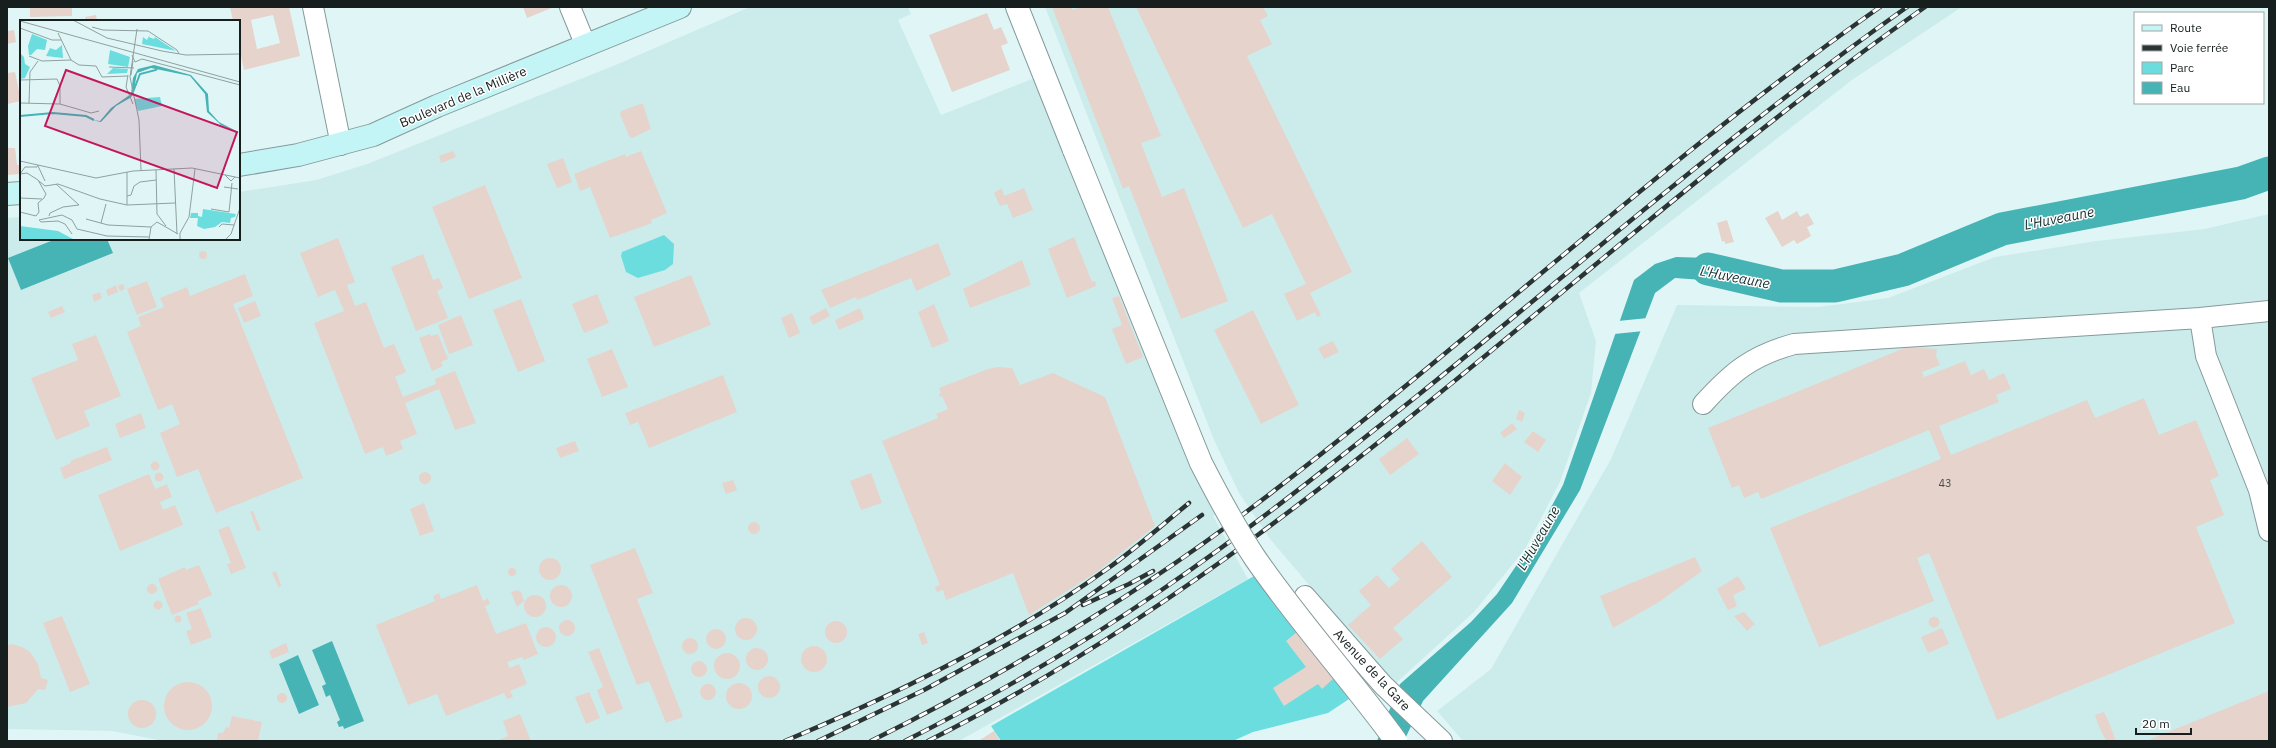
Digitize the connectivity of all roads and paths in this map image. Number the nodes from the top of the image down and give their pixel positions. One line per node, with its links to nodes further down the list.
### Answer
1 (313, 7): 6 (street)
2 (570, 7): 5 (street)
3 (680, 7): 5 (main road, Boulevard de la Millière)
4 (1017, 7): 15 (street, bridge)
5 (586, 46): 6 (main road, Boulevard de la Millière)
6 (341, 145): 7 (main road, Boulevard de la Millière)
7 (240, 165)
8 (20, 193): 9 (main road)
9 (7, 194)
10 (2269, 311): 11 (street)
11 (2200, 318): 12 (street); 13 (street)
12 (1703, 404)
13 (2269, 531)
14 (1306, 596): 16 (street, Avenue de la Gare)
15 (1396, 741)
16 (1442, 741)

